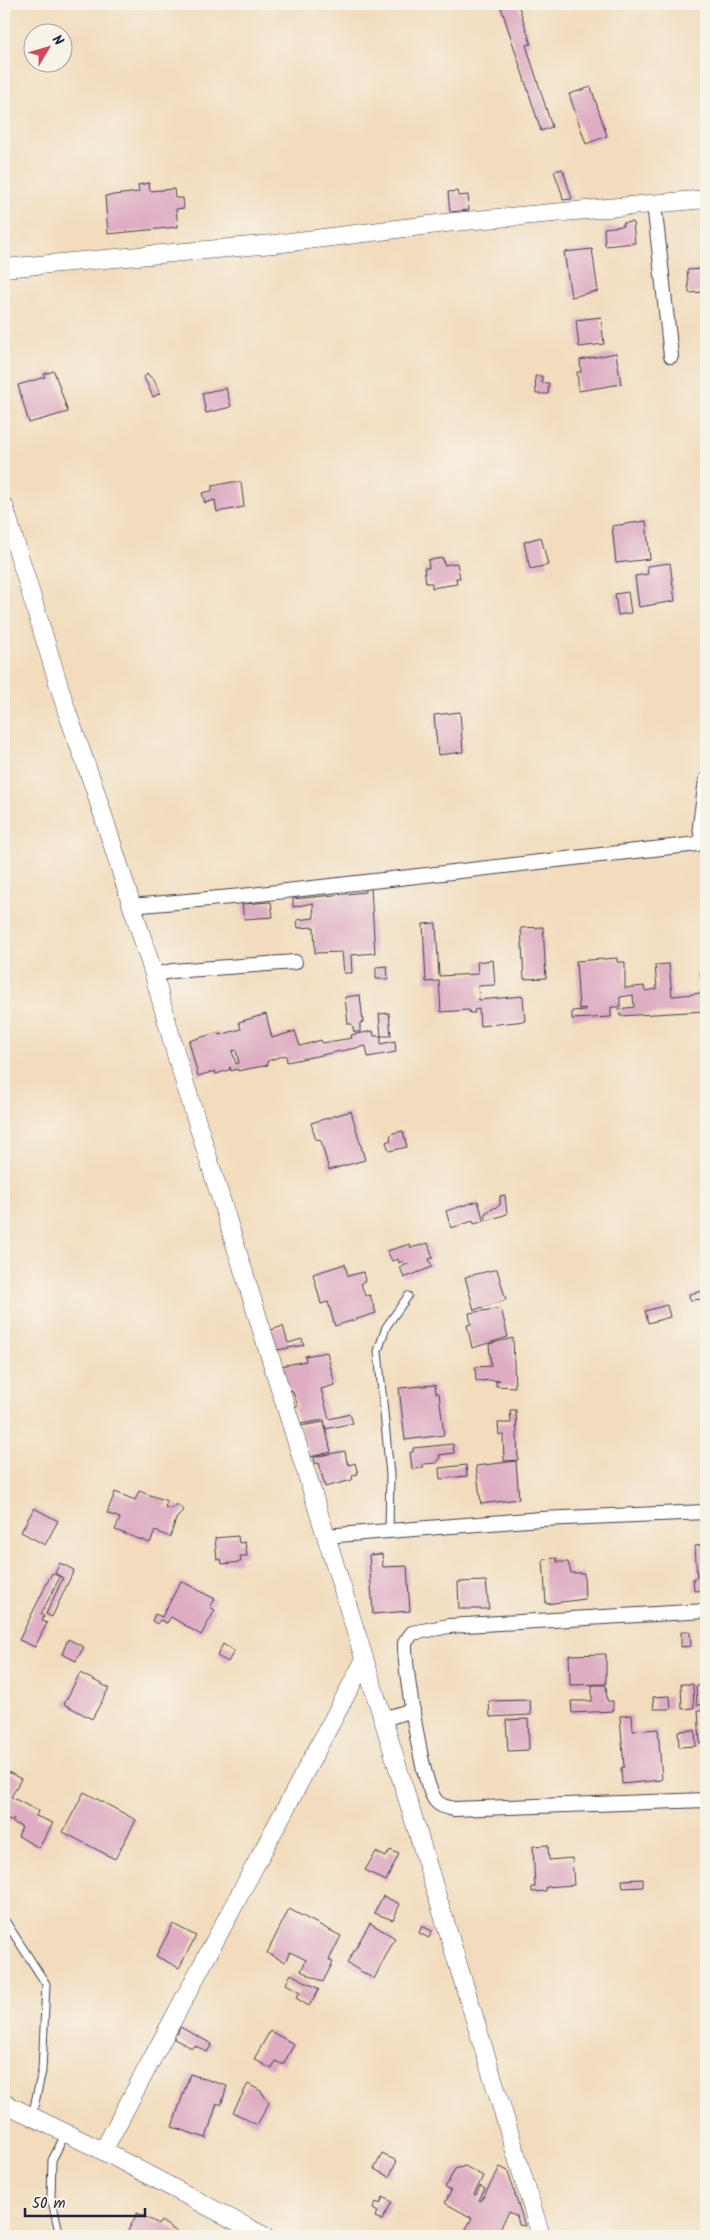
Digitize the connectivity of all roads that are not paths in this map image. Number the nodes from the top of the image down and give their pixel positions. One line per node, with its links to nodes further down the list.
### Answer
1 (706, 199): 2 (street)
2 (654, 203): 3 (street); 4 (street)
3 (4, 268)
4 (671, 356)
5 (4, 506): 8 (street)
6 (706, 780): 7 (street)
7 (704, 843): 8 (street)
8 (131, 906): 10 (street)
9 (295, 962): 10 (street)
10 (154, 975): 14 (street)
11 (408, 1296): 13 (lane)
12 (706, 1512): 13 (street)
13 (389, 1532): 14 (street)
14 (325, 1536): 16 (street)
15 (706, 1612): 17 (street)
16 (364, 1661): 18 (street); 24 (street)
17 (413, 1710): 18 (street); 19 (street)
18 (383, 1719): 27 (street)
19 (706, 1800)
20 (4, 1919): 22 (lane)
21 (4, 2103): 22 (street)
22 (32, 2116): 23 (street)
23 (66, 2133): 24 (street); 25 (lane)
24 (103, 2151): 26 (street)
25 (60, 2236)
26 (264, 2236)
27 (541, 2236)

